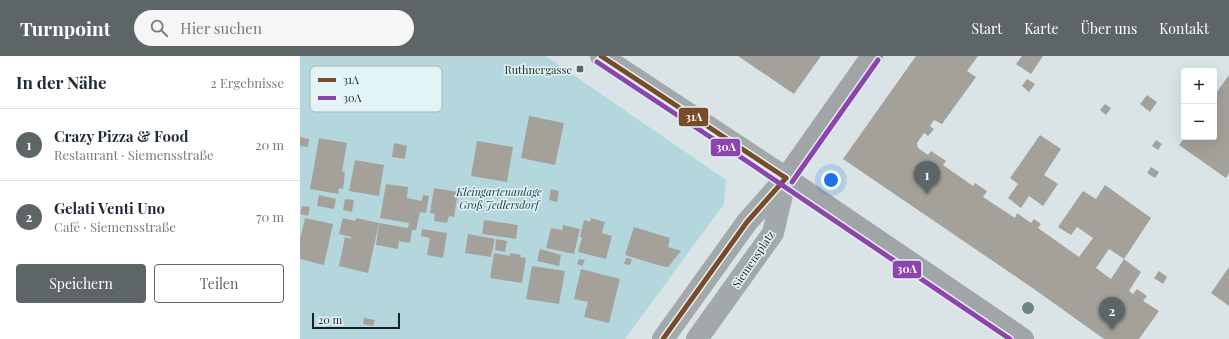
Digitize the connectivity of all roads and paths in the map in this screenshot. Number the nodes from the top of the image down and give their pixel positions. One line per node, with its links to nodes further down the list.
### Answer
1 (601, 56): 3 (main road)
2 (872, 56): 3 (street)
3 (786, 178): 4 (main road); 5 (main road, Siemensplatz); 6 (street)
4 (663, 339)
5 (697, 339)
6 (1023, 339)

